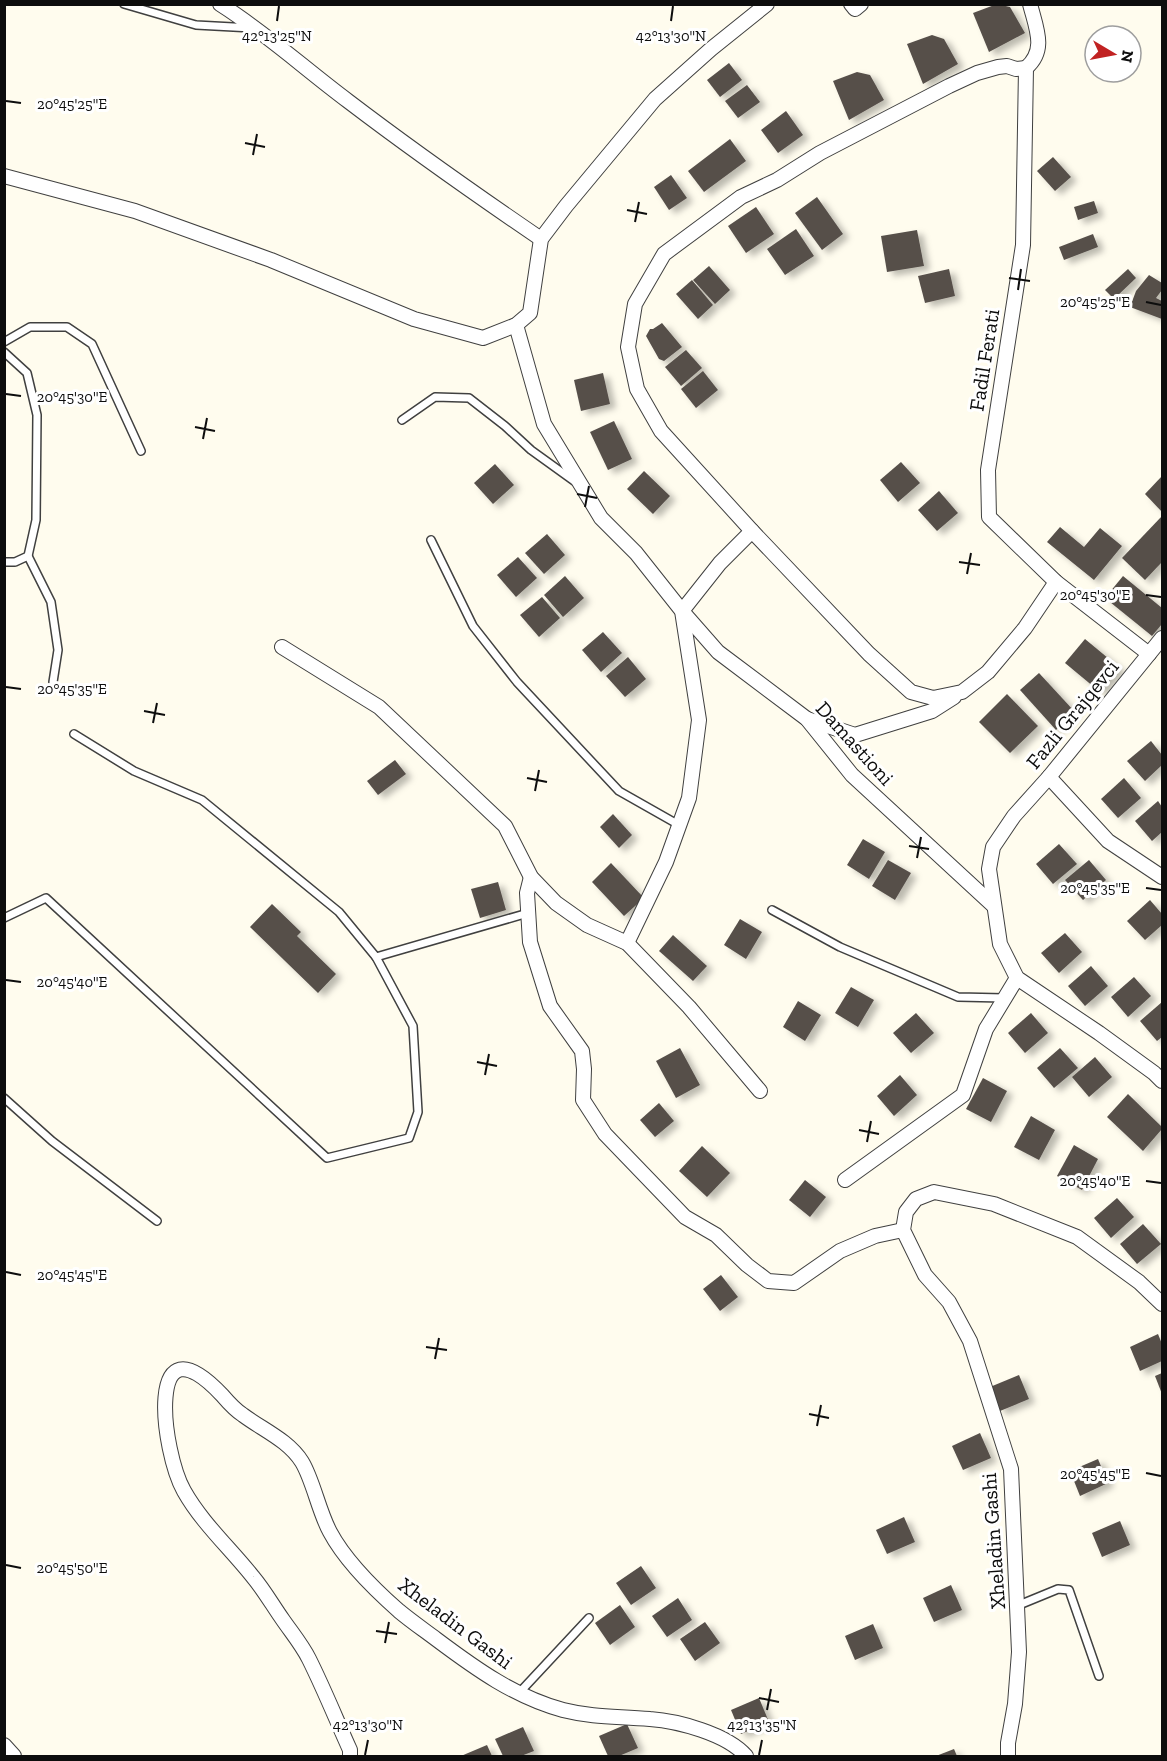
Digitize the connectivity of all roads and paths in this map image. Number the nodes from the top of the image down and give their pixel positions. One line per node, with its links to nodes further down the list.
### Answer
1 (124, 4): 7 (lane)
2 (220, 4): 7 (street)
3 (767, 4): 10 (street)
4 (851, 4): 5 (street)
5 (861, 4)
6 (1030, 4): 8 (street, Fadil Ferati)
7 (257, 29): 10 (street)
8 (1026, 68): 17 (street); 21 (street, Fadil Ferati)
9 (4, 176): 11 (street)
10 (541, 239): 11 (street)
11 (516, 325): 16 (street, Damastioni)
12 (4, 342): 15 (lane)
13 (4, 352): 19 (lane)
14 (402, 420): 16 (lane)
15 (141, 451)
16 (581, 486): 22 (street, Damastioni)
17 (752, 531): 22 (street); 27 (street)
18 (431, 540): 31 (lane)
19 (28, 556): 20 (lane); 26 (lane)
20 (4, 562)
21 (1056, 582): 25 (street, Fadil Ferati); 27 (street)
22 (682, 611): 28 (street, Damastioni); 31 (street)
23 (1162, 639): 25 (street, Fazli Grajqevci)
24 (282, 647): 32 (street)
25 (1149, 654): 30 (street, Fazli Grajqevci)
26 (53, 682)
27 (962, 692): 28 (street)
28 (807, 719): 34 (street, Damastioni)
29 (74, 734): 39 (lane)
30 (1049, 777): 33 (street); 34 (street, Fazli Grajqevci)
31 (680, 825): 38 (street)
32 (531, 877): 36 (street); 38 (street)
33 (1162, 877)
34 (994, 906): 40 (street, Fazli Grajqevci)
35 (772, 910): 41 (lane)
36 (528, 913): 39 (lane); 47 (street)
37 (4, 918): 39 (lane)
38 (627, 943): 43 (street)
39 (376, 957)
40 (1017, 978): 41 (street); 42 (street)
41 (1004, 998): 45 (street)
42 (1162, 1081)
43 (760, 1090)
44 (4, 1098): 46 (lane)
45 (845, 1180)
46 (157, 1221)
47 (903, 1230): 48 (street); 49 (street, Xheladin Gashi)
48 (1162, 1304)
49 (1018, 1605): 51 (lane); 57 (street, Xheladin Gashi)
50 (589, 1618): 52 (lane)
51 (1099, 1676)
52 (519, 1693): 55 (street, Xheladin Gashi); 56 (street, Xheladin Gashi)
53 (4, 1745): 54 (street)
54 (14, 1756)
55 (350, 1756)
56 (746, 1756)
57 (1008, 1756)

